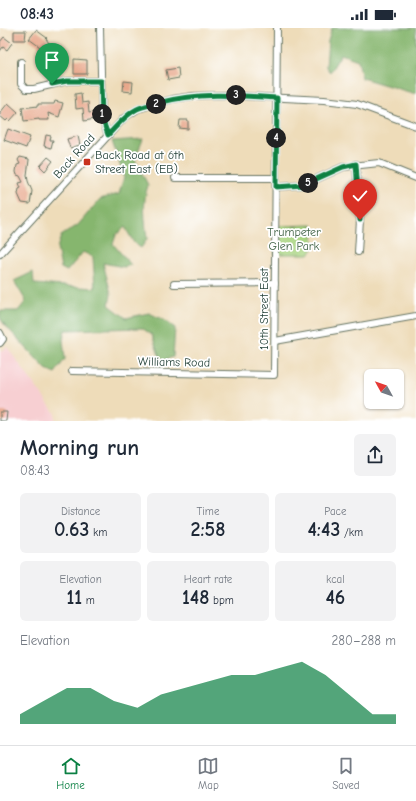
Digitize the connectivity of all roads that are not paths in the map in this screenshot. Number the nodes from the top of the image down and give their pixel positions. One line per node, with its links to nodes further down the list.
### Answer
1 (100, 28): 4 (street)
2 (277, 28): 5 (street, 10th Street East)
3 (21, 62): 4 (street)
4 (101, 81): 7 (street)
5 (277, 98): 6 (street, Back Road); 7 (street, Back Road); 10 (street, 10th Street East)
6 (416, 126)
7 (108, 135): 14 (street, Back Road)
8 (356, 164): 11 (street); 12 (street); 13 (street)
9 (175, 178): 10 (street)
10 (276, 178): 12 (street, 10th Street East)
11 (416, 178)
12 (276, 187): 15 (street, 10th Street East)
13 (358, 252)
14 (0, 254)
15 (275, 283): 16 (street); 20 (street, 10th Street East)
16 (174, 284)
17 (416, 316): 20 (street)
18 (0, 333): 19 (street)
19 (2, 341)
20 (275, 341): 22 (street, 10th Street East)
21 (72, 372): 22 (street, Williams Road)
22 (274, 375)

